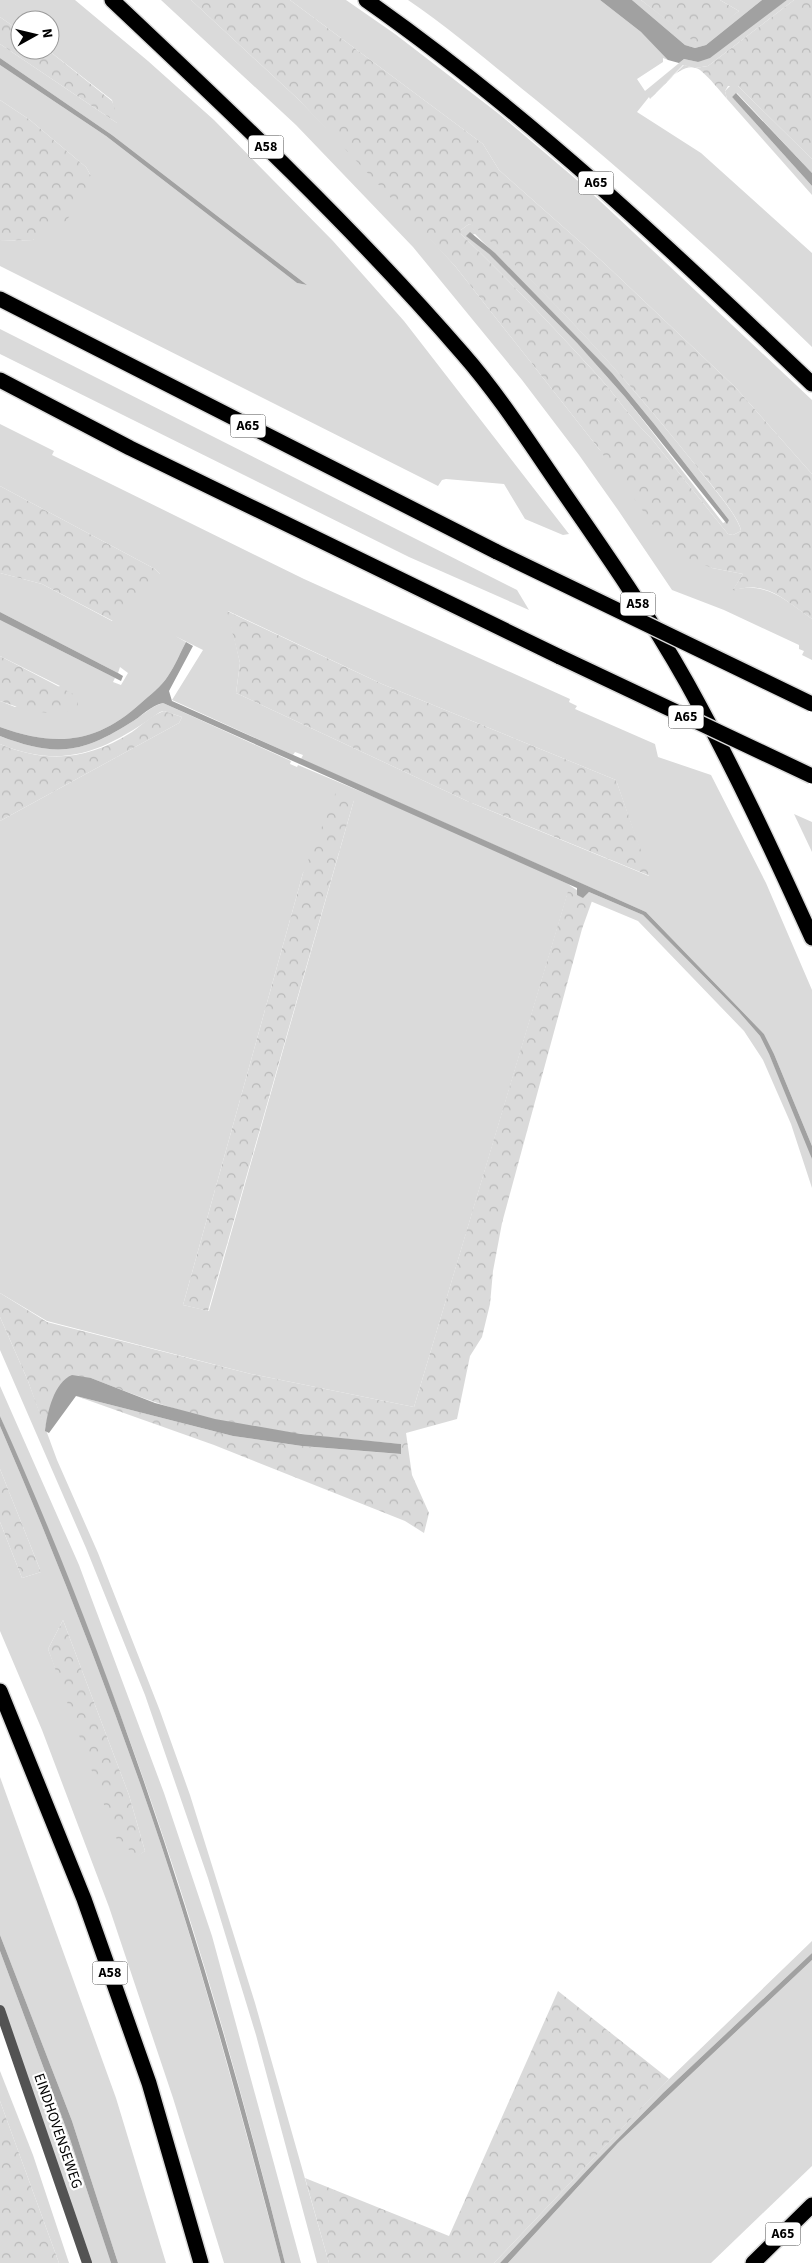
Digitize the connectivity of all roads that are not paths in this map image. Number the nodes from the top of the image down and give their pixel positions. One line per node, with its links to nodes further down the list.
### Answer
1 (112, 0): 8 (highway, A58)
2 (366, 0): 5 (highway, A65)
3 (0, 299): 6 (highway, A65, bridge)
4 (0, 380): 7 (highway, A65, bridge)
5 (812, 384)
6 (812, 704)
7 (812, 776)
8 (812, 938)
9 (0, 1690): 13 (highway, A58)
10 (0, 2010): 12 (street, EINDHOVENSEWEG)
11 (812, 2205): 14 (highway, A65)
12 (87, 2263)
13 (201, 2263)
14 (753, 2263)

